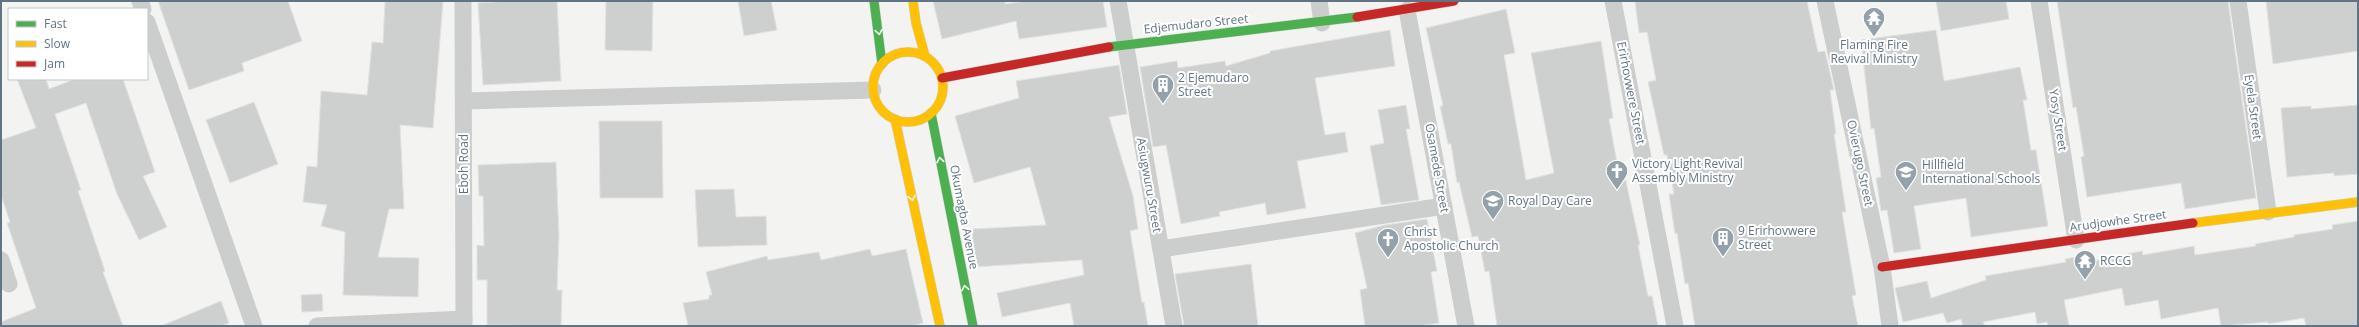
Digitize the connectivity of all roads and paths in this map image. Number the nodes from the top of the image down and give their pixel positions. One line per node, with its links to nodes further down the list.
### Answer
1 (463, 1): 19 (street, Eboh Road)
2 (874, 1): 16 (street, one-way to 16)
3 (913, 1): 15 (street)
4 (1118, 1): 14 (street, Asiugwuru Street)
5 (1319, 1): 12 (street)
6 (1454, 1): 11 (street, Edjemudaro Street)
7 (1613, 1): 37 (street, Erirhovwere Street)
8 (1825, 1): 28 (street, Ovierugo Street)
9 (2039, 1): 25 (street, Yosy Street)
10 (2238, 1): 24 (street, Eyela Street)
11 (1408, 10): 12 (street, Edjemudaro Street); 23 (street, Osamede Street)
12 (1322, 22): 14 (street, Edjemudaro Street)
13 (148, 25): 31 (street)
14 (1125, 44): 17 (street, Edjemudaro Street); 26 (street, Asiugwuru Street)
15 (925, 56): 16 (street); 17 (street)
16 (882, 64): 18 (street)
17 (942, 78): 20 (street)
18 (874, 90): 19 (street); 21 (street)
19 (464, 101): 30 (street, Eboh Road)
20 (931, 113): 21 (street); 34 (street, Okumagba Avenue, one-way to 20)
21 (895, 119): 33 (street, one-way to 33)
22 (2358, 202): 24 (street, Arudjowhe Street)
23 (1444, 206): 26 (street); 36 (street, Osamede Street)
24 (2268, 212): 25 (street, Arudjowhe Street)
25 (2076, 240): 28 (street, Arudjowhe Street)
26 (1160, 249): 35 (street, Asiugwuru Street)
27 (1, 260): 29 (street)
28 (1882, 267): 38 (street, Ovierugo Street)
29 (9, 284)
30 (464, 323): 32 (street)
31 (254, 326)
32 (317, 326)
33 (940, 326)
34 (973, 326)
35 (1174, 326)
36 (1466, 326)
37 (1674, 326)
38 (1890, 326)

